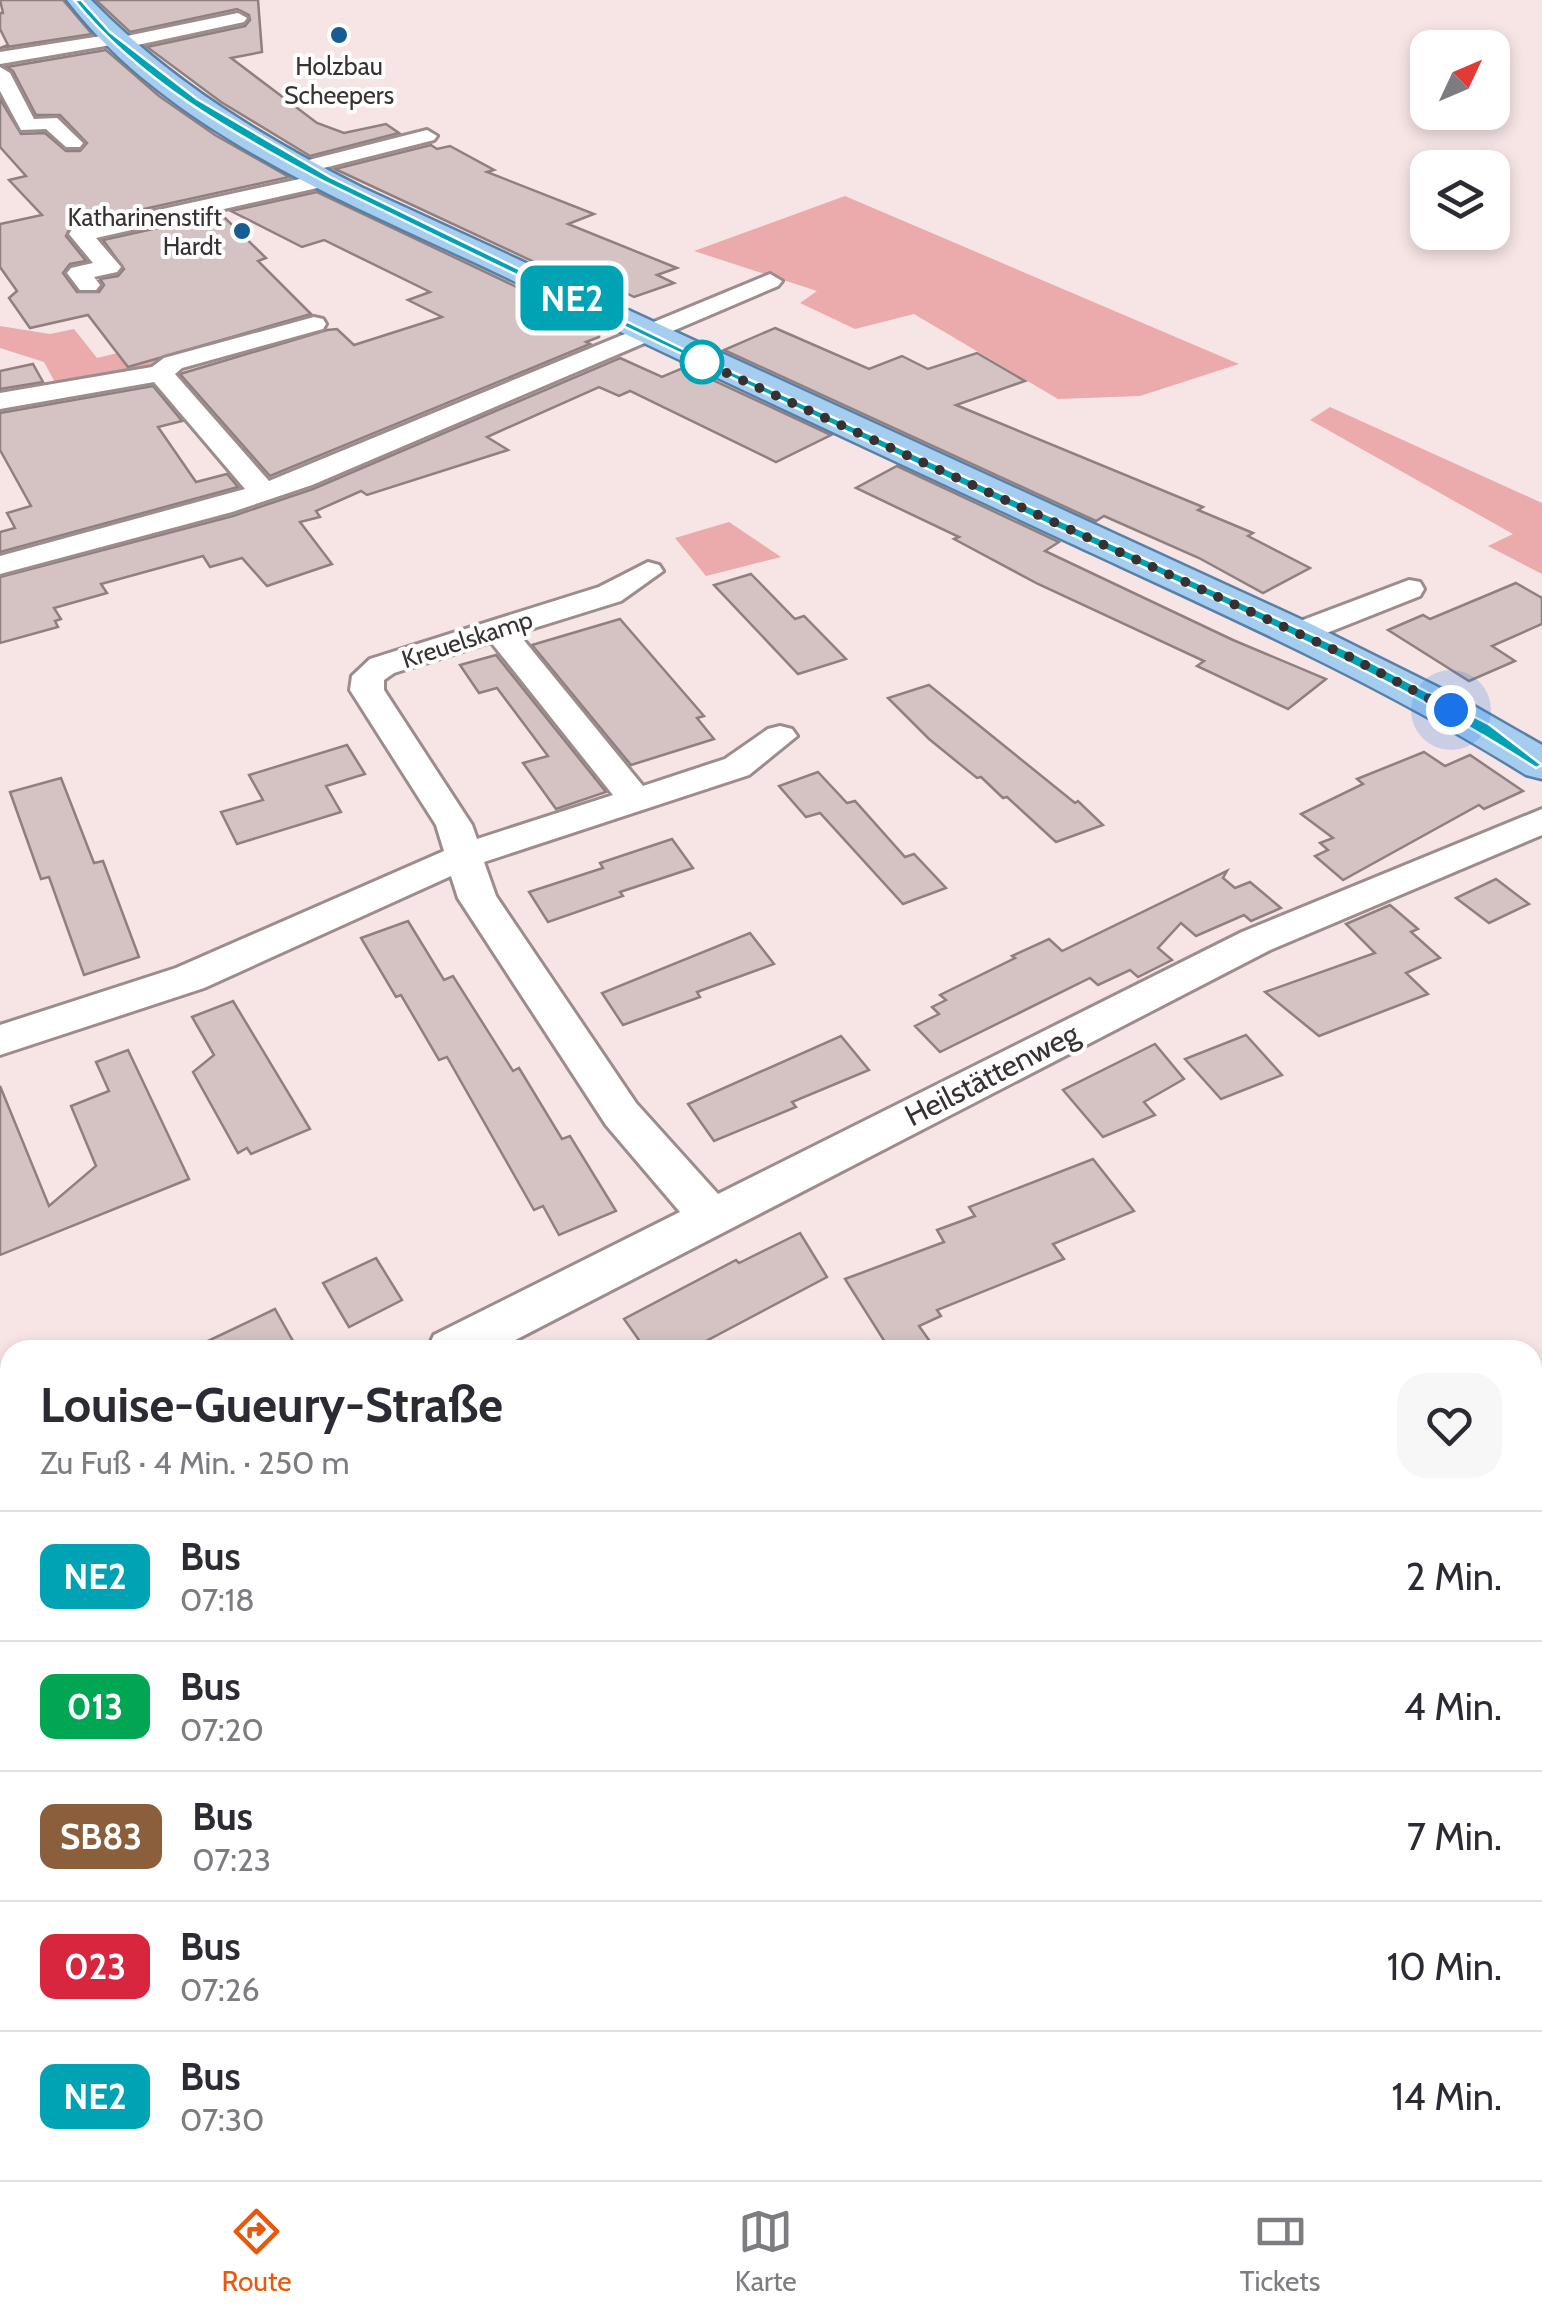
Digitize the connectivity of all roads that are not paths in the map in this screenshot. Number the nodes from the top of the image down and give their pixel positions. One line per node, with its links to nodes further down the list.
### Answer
1 (78, 0): 3 (main road)
2 (238, 18): 3 (street)
3 (116, 41): 4 (street); 8 (main road)
4 (0, 58)
5 (0, 74): 7 (street)
6 (427, 136): 8 (street)
7 (73, 142)
8 (316, 173): 10 (street); 12 (main road)
9 (770, 281): 12 (street)
10 (88, 285)
11 (314, 324): 13 (street)
12 (645, 334): 15 (street); 20 (main road)
13 (160, 373): 14 (street); 15 (street)
14 (0, 400)
15 (264, 494): 16 (street)
16 (0, 565)
17 (648, 571): 19 (street, Kreuelskamp)
18 (1409, 589): 20 (street)
19 (497, 629): 23 (street); 25 (street, Kreuelskamp)
20 (1298, 633): 22 (main road)
21 (780, 736): 23 (street)
22 (1542, 764)
23 (636, 799): 25 (street)
24 (1542, 821): 27 (street, Heilstättenweg)
25 (464, 856): 26 (street); 27 (street, Kreuelskamp)
26 (0, 1040)
27 (712, 1218): 28 (street, Heilstättenweg)
28 (471, 1340)

